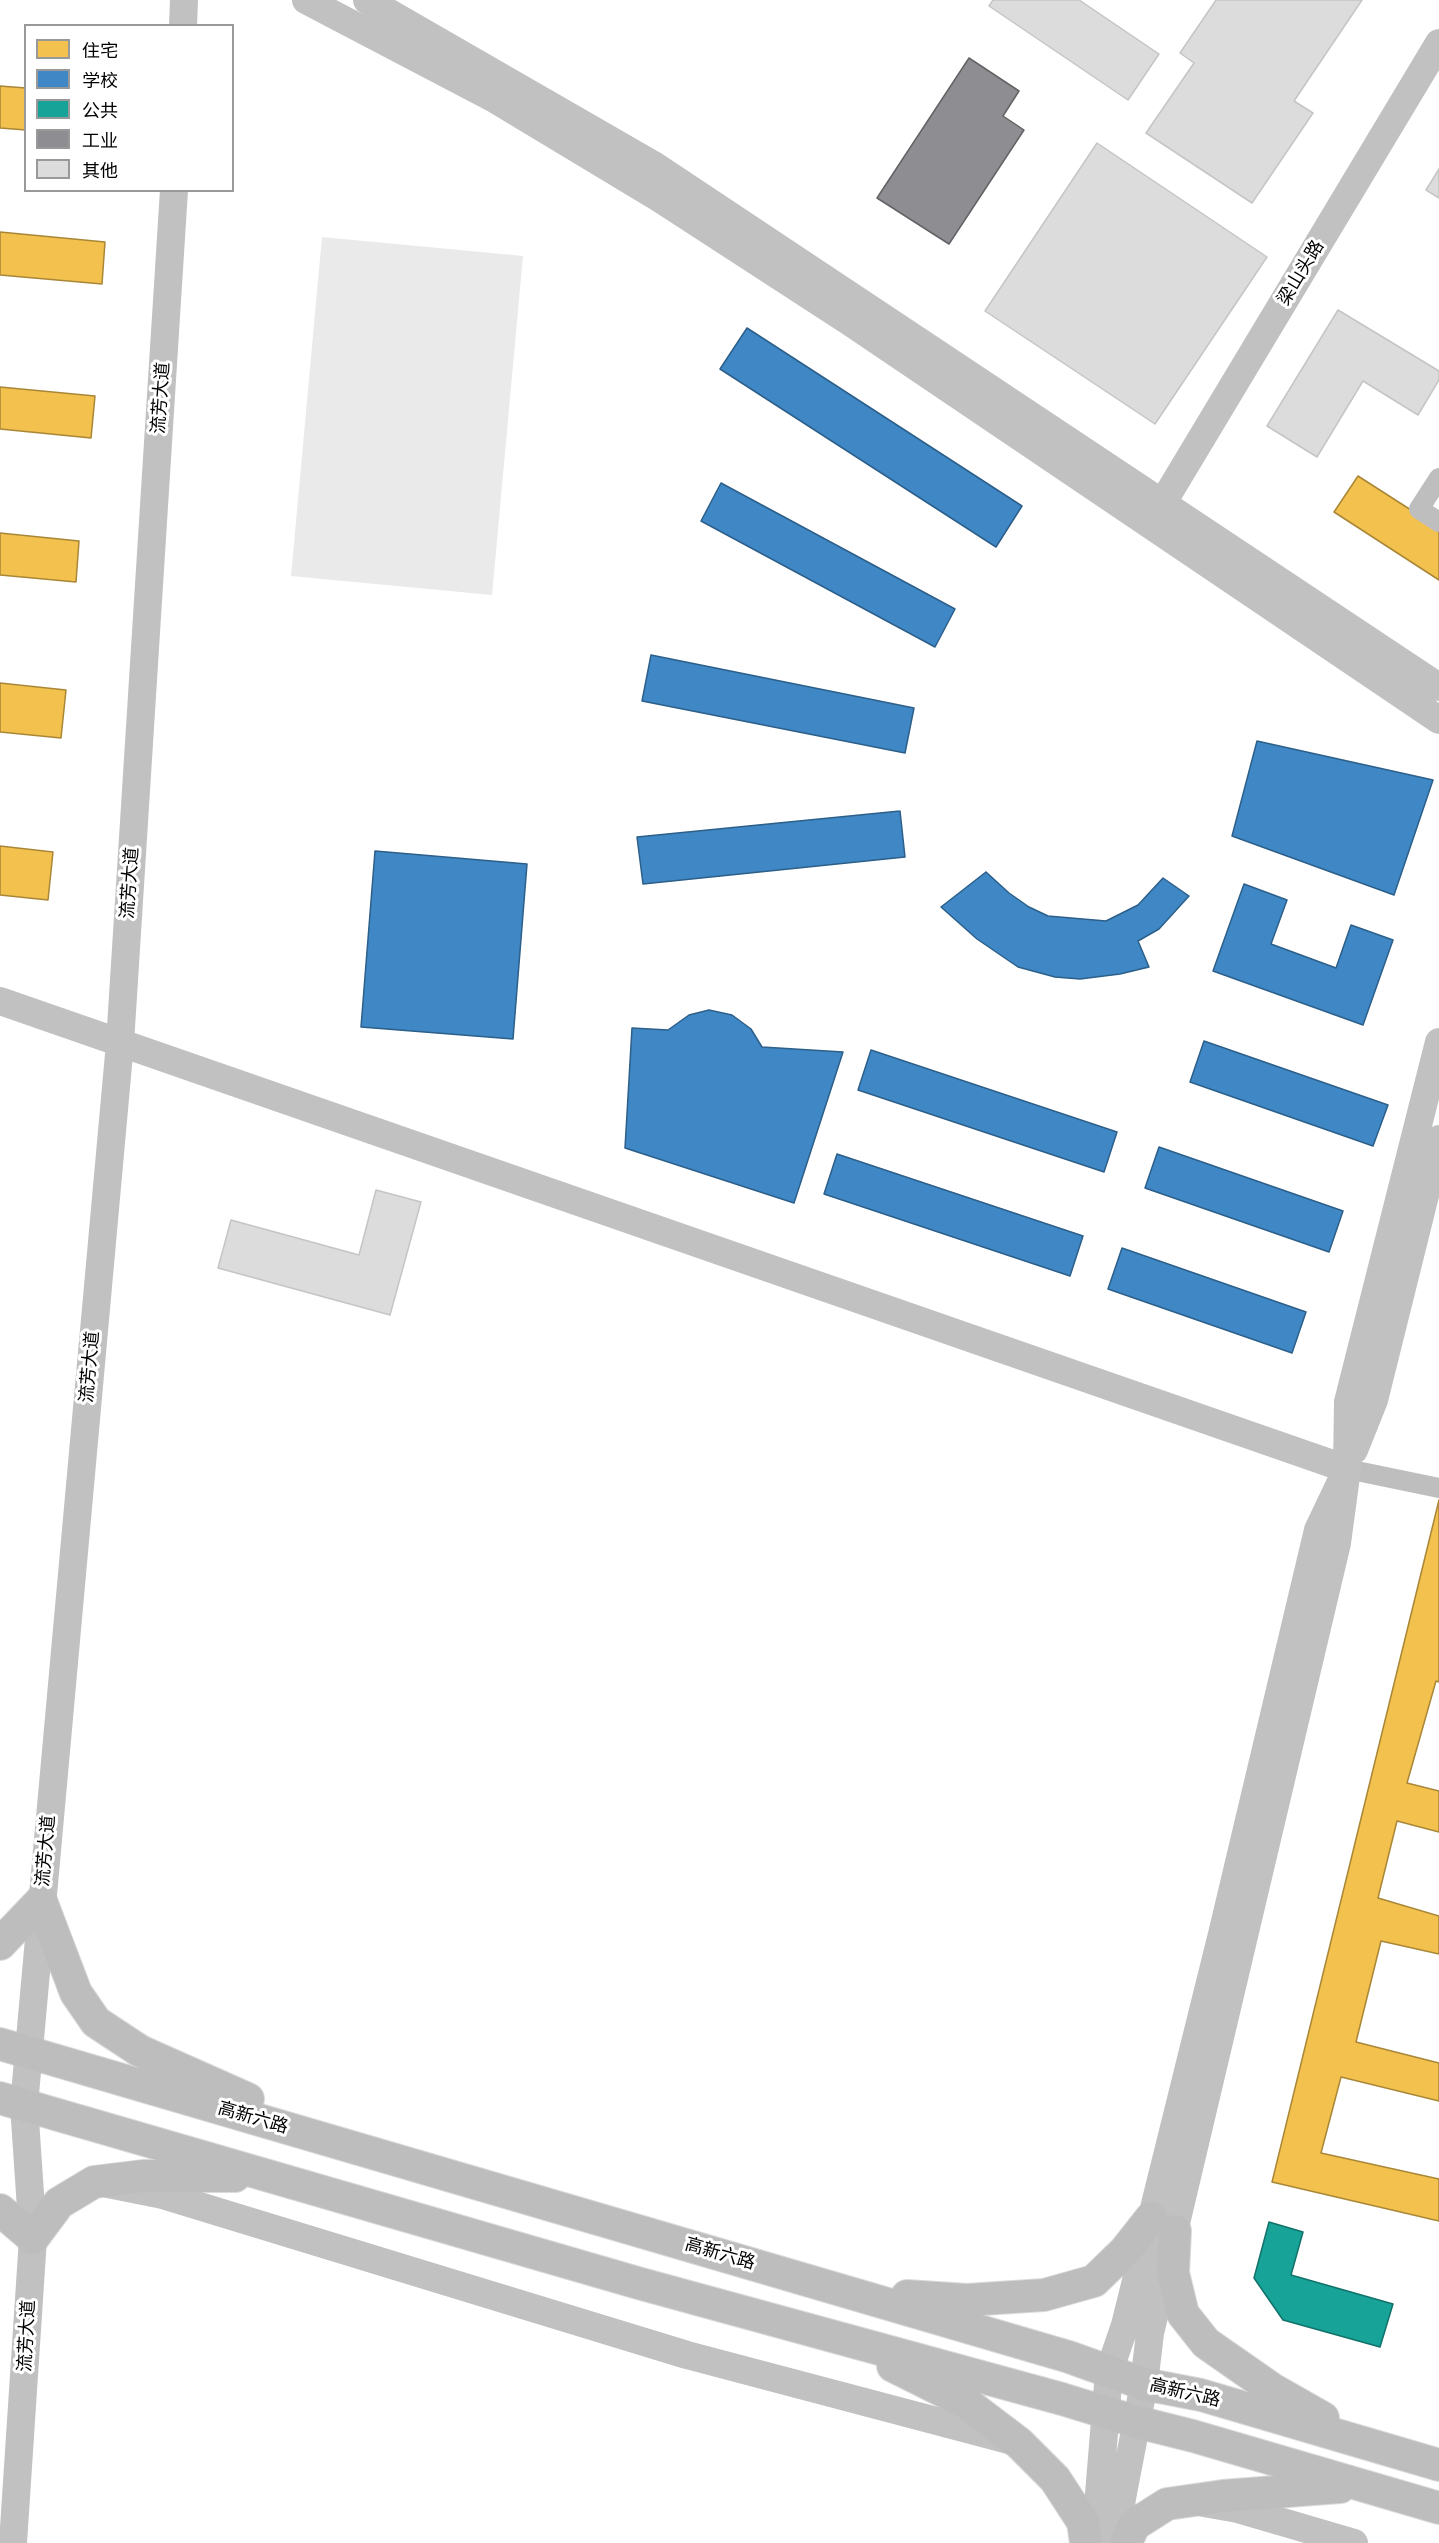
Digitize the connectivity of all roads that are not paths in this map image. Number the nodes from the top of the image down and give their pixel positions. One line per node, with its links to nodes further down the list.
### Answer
1 (184, 0): 4 (main road)
2 (306, 0): 11 (main road)
3 (367, 0): 8 (main road)
4 (183, 24)
5 (1439, 43): 8 (main road, 梁山头路)
6 (174, 192): 14 (main road, 流芳大道)
7 (1439, 478): 9 (street)
8 (1162, 504): 10 (main road)
9 (1439, 522)
10 (1439, 687)
11 (1438, 720)
12 (0, 1001): 14 (main road)
13 (1439, 1042): 16 (main road)
14 (120, 1043): 16 (main road); 18 (main road, 流芳大道)
15 (1439, 1138): 16 (main road)
16 (1347, 1469): 17 (street); 27 (main road)
17 (1439, 1488)
18 (41, 1900): 19 (main road); 21 (main road, 流芳大道); 23 (main road)
19 (0, 1944)
20 (0, 2043): 21 (main road, 高新六路)
21 (30, 2052): 22 (main road, 流芳大道); 23 (main road, 高新六路)
22 (12, 2101): 24 (main road); 28 (main road, 流芳大道)
23 (354, 2147): 29 (main road, 高新六路)
24 (269, 2176): 25 (main road); 30 (main road)
25 (94, 2182): 28 (main road); 35 (main road)
26 (0, 2210): 28 (main road)
27 (1163, 2225): 29 (main road); 31 (main road); 32 (main road); 36 (main road)
28 (33, 2238): 41 (main road, 流芳大道)
29 (851, 2293): 31 (main road, 高新六路)
30 (834, 2336): 33 (main road); 35 (main road)
31 (1109, 2372): 32 (main road, 高新六路); 33 (main road)
32 (1144, 2385): 34 (main road); 36 (main road, 高新六路)
33 (1106, 2412): 34 (main road); 43 (main road)
34 (1137, 2422): 38 (main road); 44 (main road)
35 (1019, 2443): 42 (main road)
36 (1371, 2445): 37 (main road, 高新六路)
37 (1439, 2465)
38 (1361, 2486): 39 (main road); 40 (main road)
39 (1190, 2500): 45 (main road); 46 (main road)
40 (1439, 2508)
41 (13, 2543)
42 (1086, 2543)
43 (1095, 2543)
44 (1117, 2543)
45 (1126, 2543)
46 (1354, 2543)

